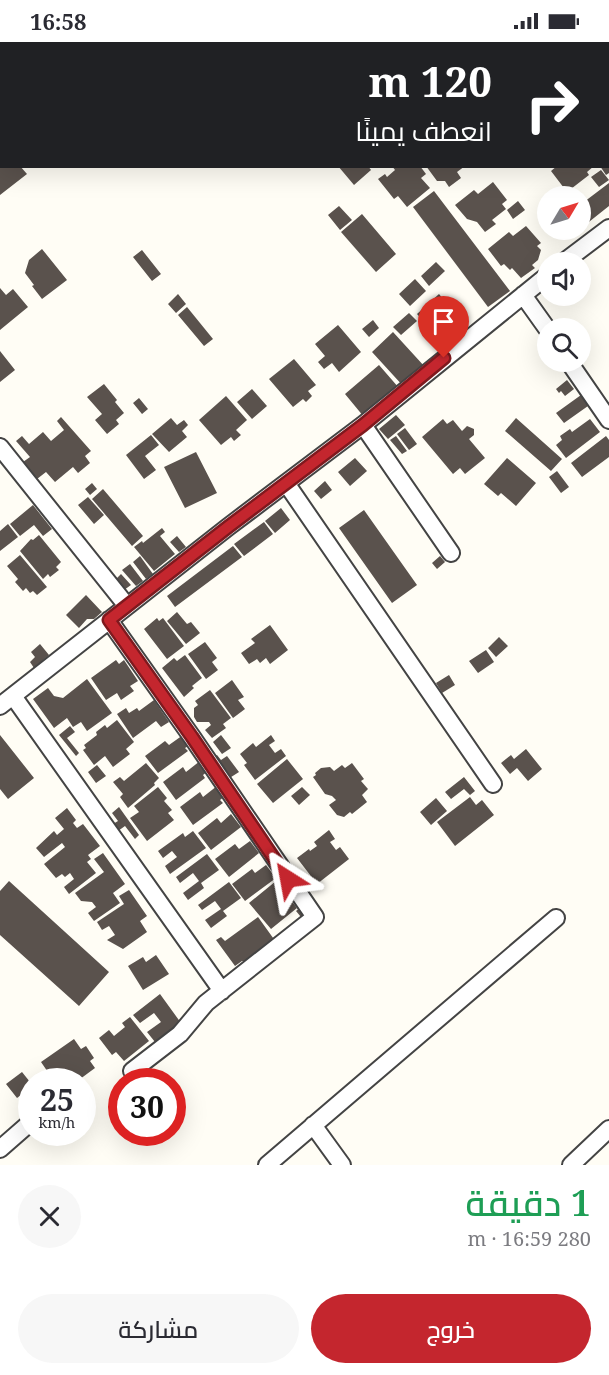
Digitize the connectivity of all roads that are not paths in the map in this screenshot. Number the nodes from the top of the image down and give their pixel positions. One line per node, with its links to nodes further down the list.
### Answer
1 (609, 228): 2 (street)
2 (577, 252)
3 (537, 283): 4 (street)
4 (523, 294): 5 (street); 8 (street)
5 (540, 318)
6 (576, 372): 7 (street)
7 (609, 420)
8 (363, 425): 10 (street); 11 (street)
9 (0, 447): 12 (street)
10 (286, 483): 12 (street); 15 (street)
11 (451, 553)
12 (128, 606): 13 (street)
13 (109, 620): 14 (street); 17 (street)
14 (7, 701): 17 (street)
15 (493, 784)
16 (556, 918): 19 (street)
17 (222, 992): 18 (street)
18 (136, 1068)
19 (313, 1125): 23 (street); 24 (street)
20 (609, 1129): 25 (street)
21 (18, 1133): 22 (street)
22 (0, 1149)
23 (267, 1165)
24 (342, 1165)
25 (571, 1165)

